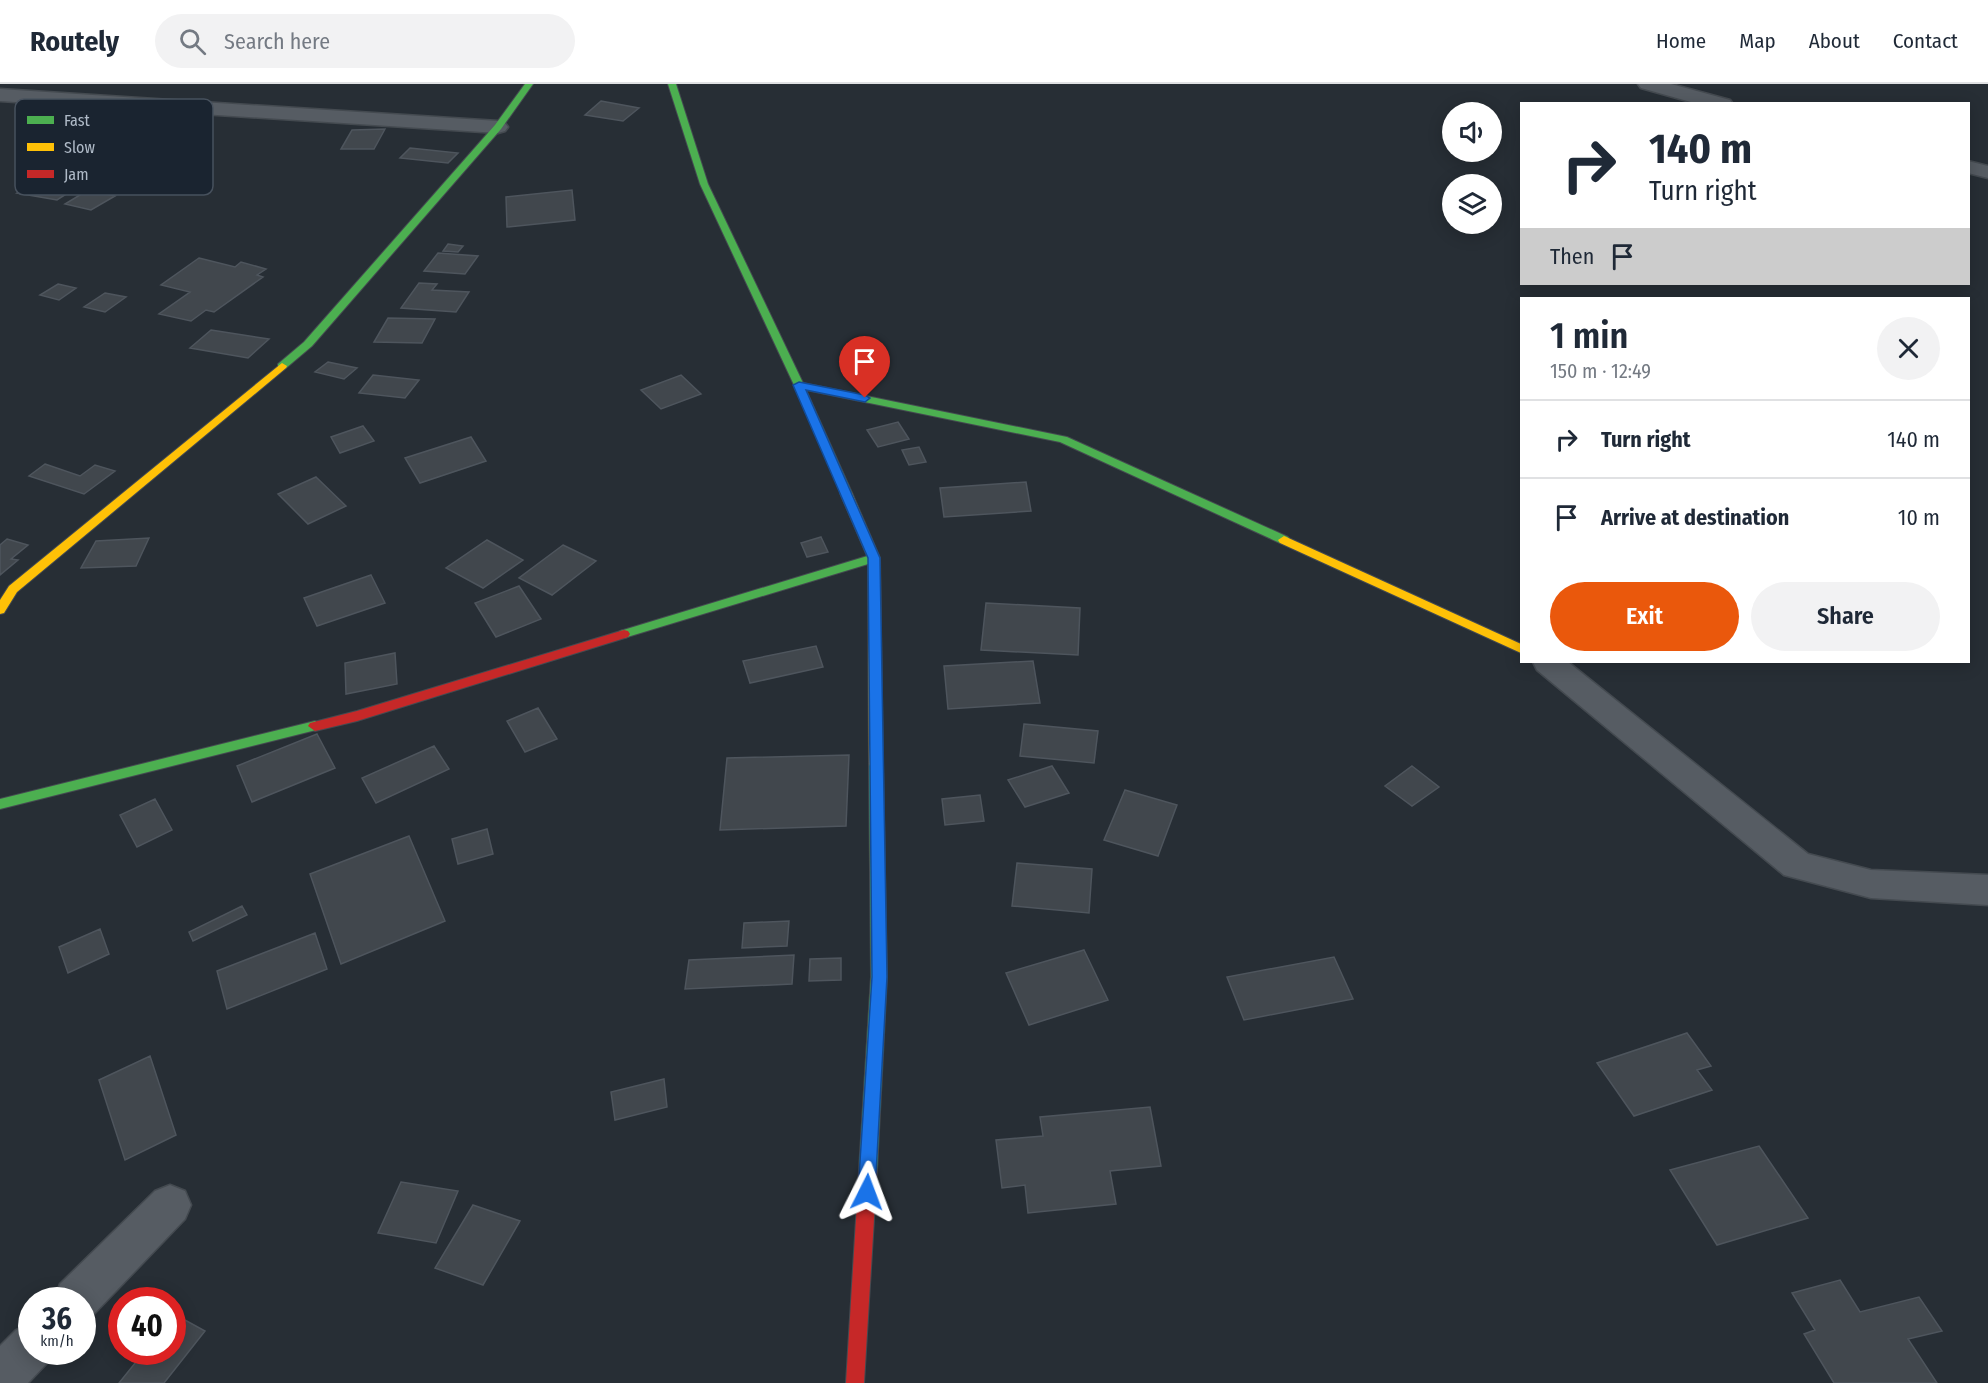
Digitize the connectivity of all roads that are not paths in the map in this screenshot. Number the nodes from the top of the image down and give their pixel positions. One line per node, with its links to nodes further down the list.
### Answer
1 (529, 84): 8 (street)
2 (672, 84): 11 (street)
3 (1648, 84): 6 (street)
4 (0, 95): 5 (street)
5 (62, 99)
6 (1716, 102)
7 (213, 109): 8 (street)
8 (498, 127): 13 (street)
9 (1970, 168): 10 (street)
10 (1988, 172)
11 (799, 385): 12 (street); 14 (street)
12 (874, 558): 16 (street); 22 (street)
13 (0, 610)
14 (1520, 649)
15 (1549, 663): 17 (street)
16 (0, 804)
17 (1988, 890)
18 (170, 1205): 19 (street)
19 (89, 1287)
20 (18, 1360): 21 (street)
21 (0, 1378)
22 (855, 1383)

